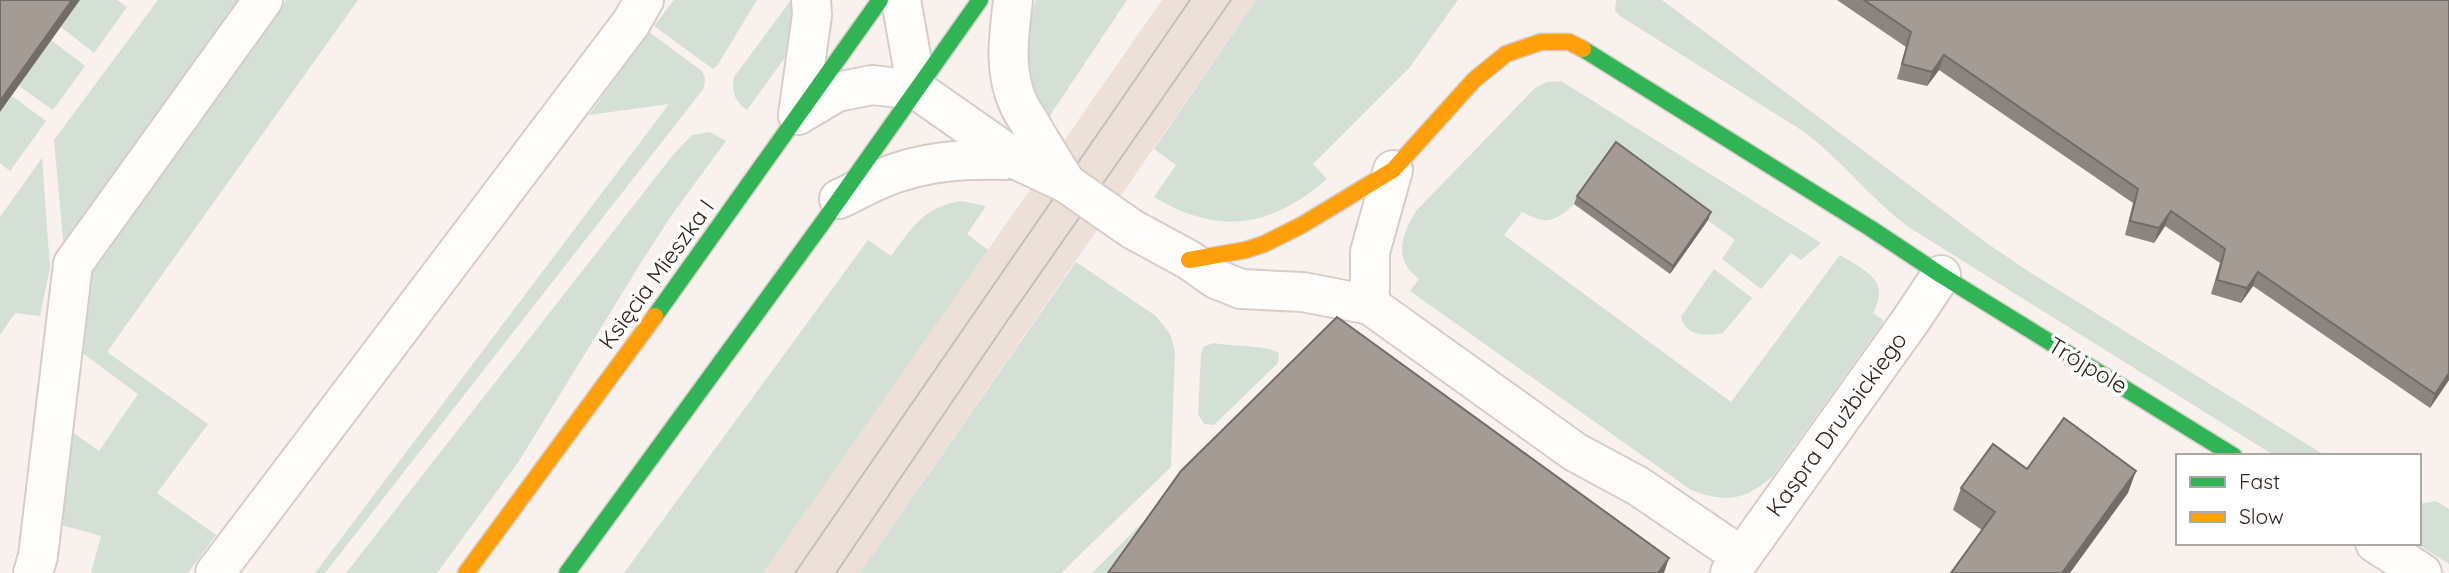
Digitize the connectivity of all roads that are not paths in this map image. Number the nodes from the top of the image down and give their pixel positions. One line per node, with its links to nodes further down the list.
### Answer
1 (263, 0): 19 (street)
2 (644, 0): 20 (street)
3 (810, 0): 9 (street)
4 (880, 0): 9 (street, Księcia Mieszka I)
5 (901, 0): 8 (street)
6 (980, 0): 8 (street)
7 (1013, 0): 10 (street)
8 (917, 89): 9 (street); 10 (street); 12 (street)
9 (798, 115): 21 (street, Księcia Mieszka I)
10 (1027, 147): 12 (street); 13 (street, bridge)
11 (1393, 170): 13 (street, Trójpole); 14 (street, Trójpole); 15 (street)
12 (839, 199): 22 (street)
13 (1189, 260): 15 (street)
14 (1941, 275): 16 (street, Trójpole); 18 (street, Kaspra Drużbickiego)
15 (1370, 305): 18 (street)
16 (2231, 454)
17 (2378, 545): 23 (street)
18 (1735, 564)
19 (33, 573)
20 (215, 573)
21 (466, 573)
22 (567, 573)
23 (2422, 573)

